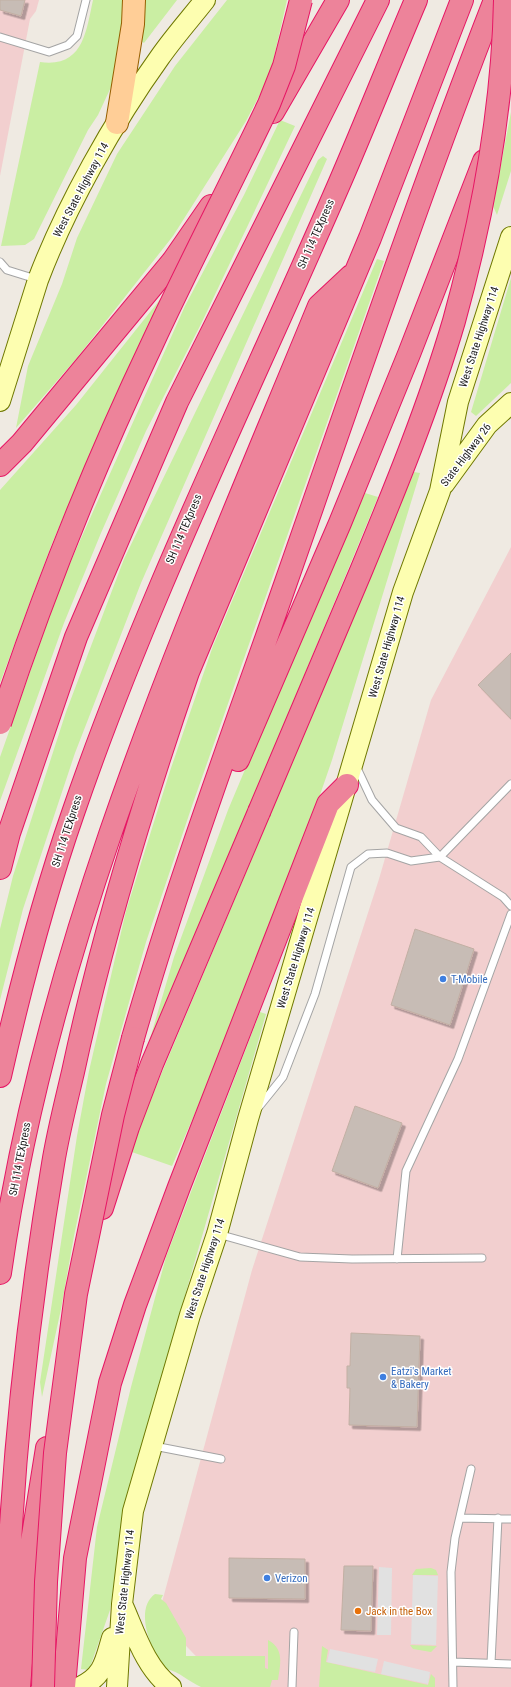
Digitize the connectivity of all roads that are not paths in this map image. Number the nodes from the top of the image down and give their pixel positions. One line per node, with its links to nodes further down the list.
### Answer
1 (86, 0): 11 (lane)
2 (134, 0): 13 (main road)
3 (205, 0): 13 (main road, West State Highway 114)
4 (301, 0): 24 (highway, bridge)
5 (338, 0): 22 (highway)
6 (378, 0): 30 (highway)
7 (416, 0): 33 (highway, SH 114 TEXpress)
8 (462, 0): 17 (highway)
9 (495, 0): 28 (highway)
10 (505, 0): 51 (highway, bridge)
11 (0, 37)
12 (511, 86): 28 (highway)
13 (117, 123): 19 (main road, West State Highway 114)
14 (511, 237): 23 (main road, West State Highway 114)
15 (0, 262): 16 (lane)
16 (7, 270): 18 (lane); 19 (lane)
17 (356, 272): 38 (highway, SH 114 TEXpress); 50 (highway)
18 (0, 275)
19 (38, 280): 20 (main road, West State Highway 114)
20 (0, 401)
21 (511, 403): 23 (main road, State Highway 26)
22 (0, 465)
23 (440, 491): 25 (main road, West State Highway 114)
24 (0, 723)
25 (354, 761): 27 (main road, West State Highway 114); 29 (lane)
26 (511, 784): 29 (lane)
27 (347, 785): 34 (main road, West State Highway 114); 53 (highway)
28 (212, 794): 52 (highway, bridge)
29 (440, 857): 31 (lane); 34 (lane)
30 (0, 868)
31 (511, 906)
32 (511, 914): 37 (lane)
33 (0, 1076)
34 (248, 1119): 35 (main road, West State Highway 114)
35 (217, 1234): 37 (lane); 39 (main road, West State Highway 114)
36 (482, 1258): 37 (lane)
37 (397, 1259)
38 (0, 1273)
39 (152, 1445): 40 (lane); 45 (main road, West State Highway 114)
40 (221, 1460)
41 (470, 1469): 42 (lane)
42 (460, 1518): 43 (lane); 47 (lane)
43 (498, 1518): 44 (lane); 48 (lane)
44 (511, 1519)
45 (122, 1604): 54 (main road); 55 (main road, West State Highway 114); 56 (main road)
46 (294, 1632): 57 (lane)
47 (453, 1662): 48 (lane); 58 (lane)
48 (491, 1663): 49 (lane)
49 (511, 1664)
50 (5, 1687)
51 (19, 1687)
52 (43, 1687)
53 (64, 1687)
54 (80, 1687)
55 (117, 1687)
56 (171, 1687)
57 (292, 1687)
58 (453, 1687)

